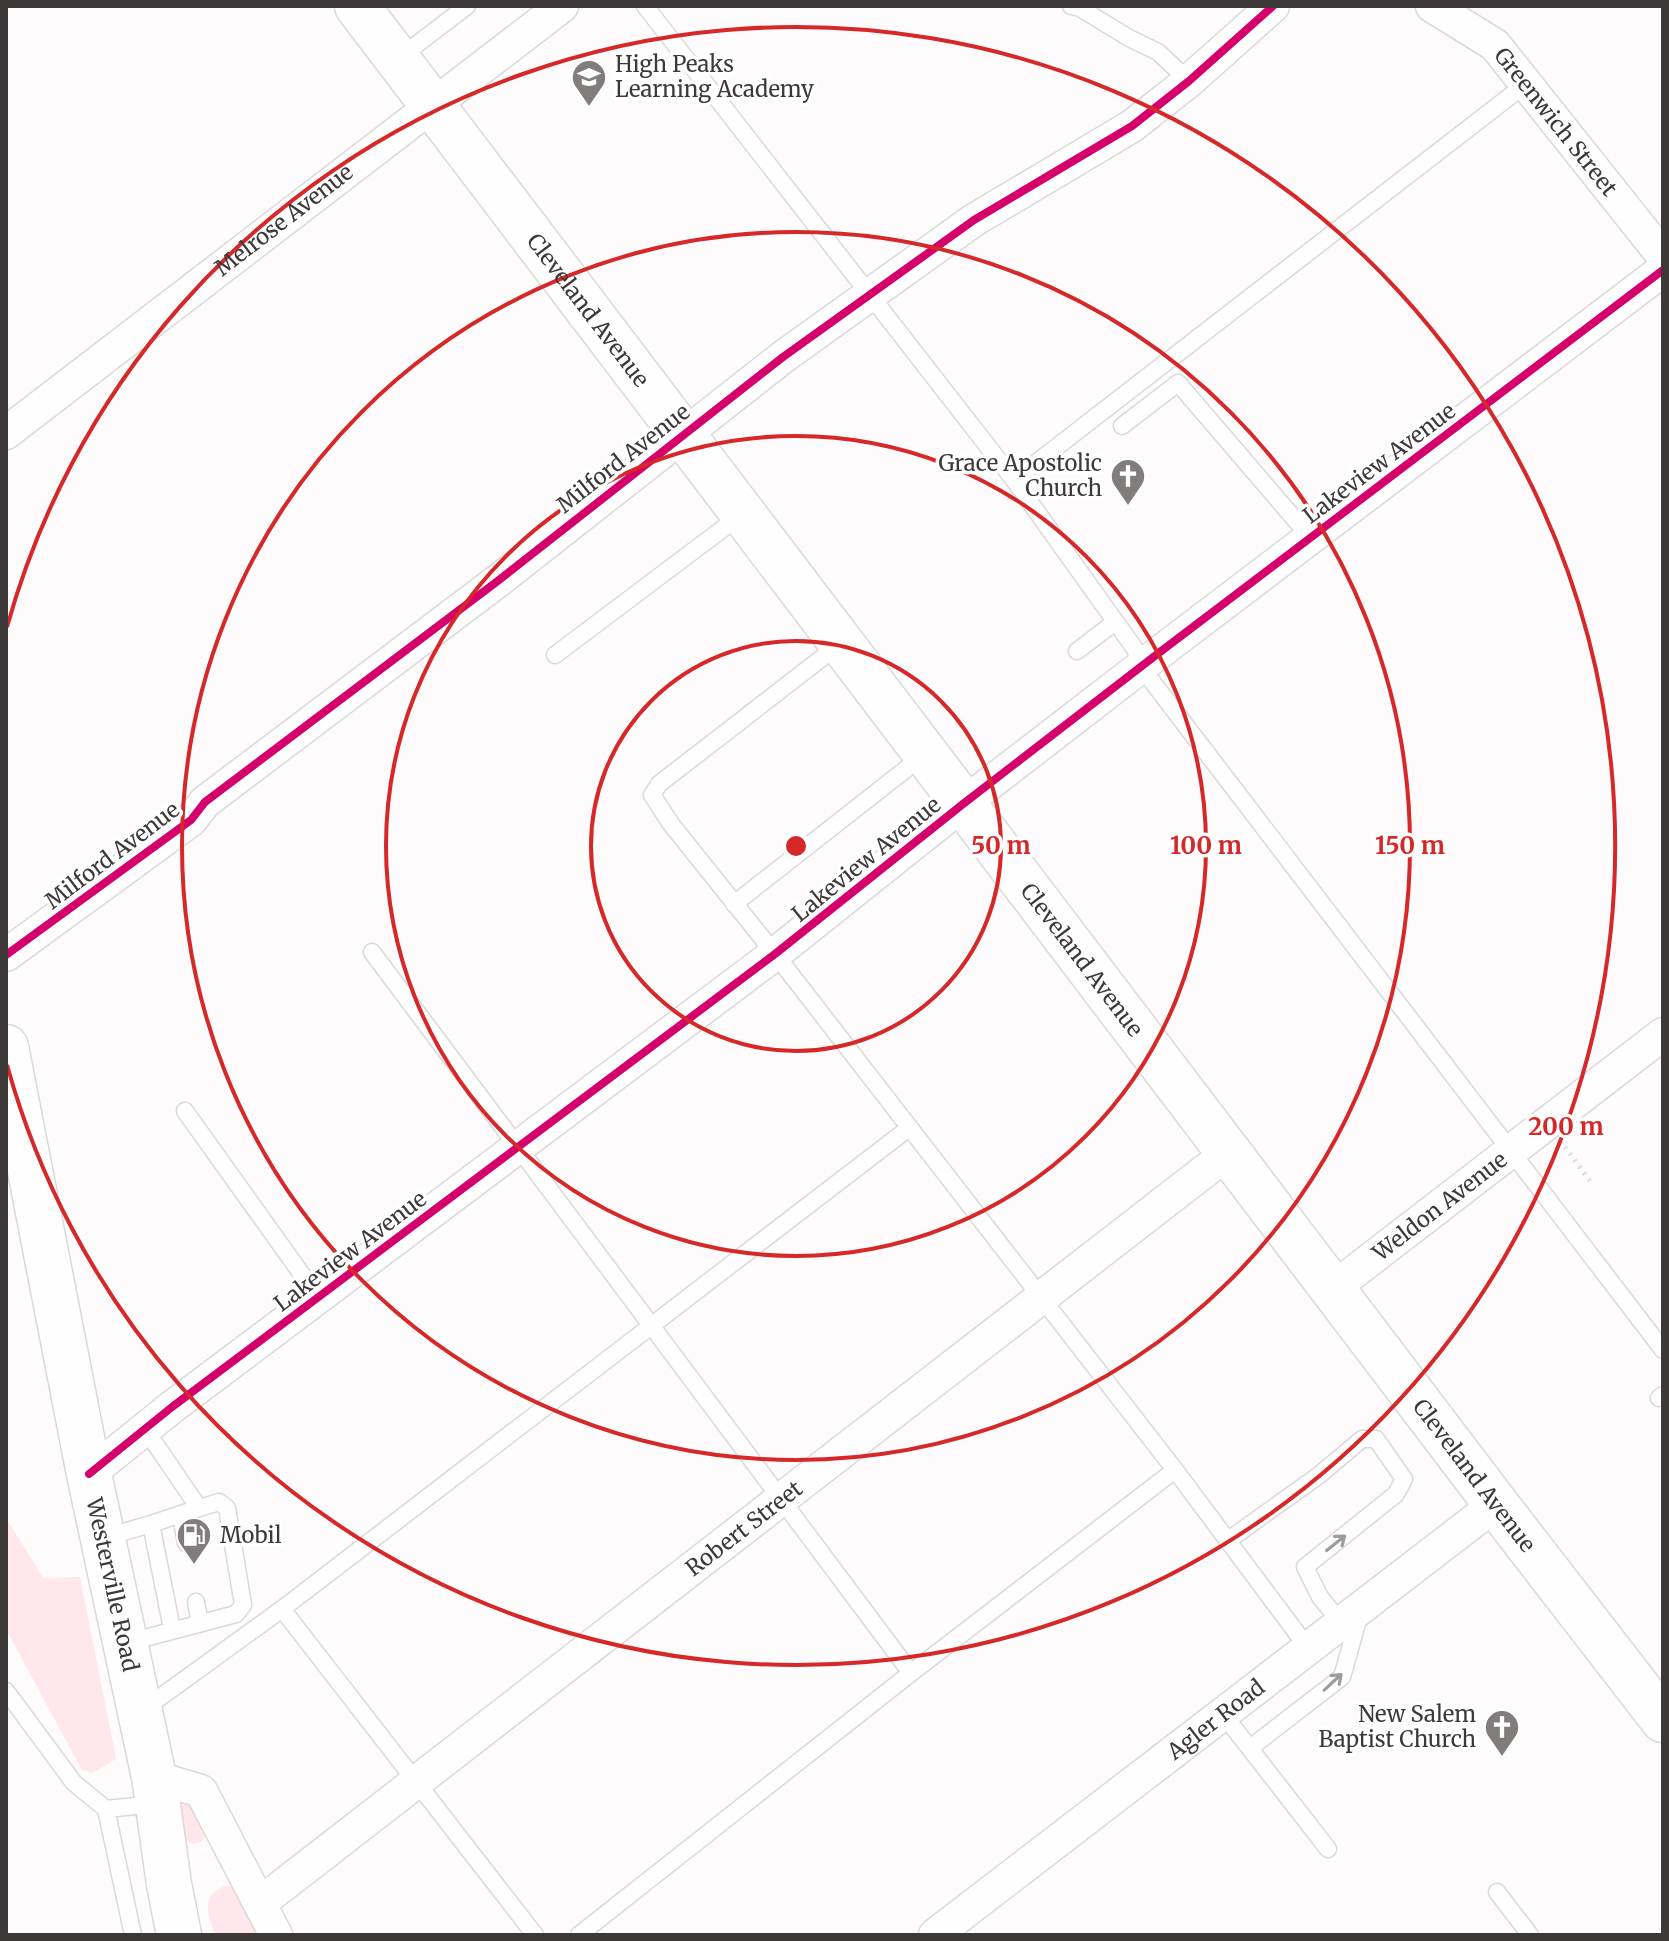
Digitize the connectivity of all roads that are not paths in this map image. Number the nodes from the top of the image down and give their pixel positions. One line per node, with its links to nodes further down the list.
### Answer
1 (357, 6): 8 (main road, Cleveland Avenue)
2 (467, 6): 8 (lane)
3 (562, 6): 11 (street, Melrose Avenue)
4 (645, 6): 14 (lane)
5 (1071, 6): 9 (lane)
6 (1273, 6): 9 (street, Milford Avenue)
7 (1432, 6): 10 (street, Greenwich Street)
8 (398, 59): 11 (main road, Cleveland Avenue)
9 (1189, 81): 14 (street, Milford Avenue)
10 (1527, 83): 12 (street, Greenwich Street); 18 (lane)
11 (432, 104): 16 (street, Melrose Avenue); 17 (main road, Cleveland Avenue)
12 (1663, 256)
13 (1663, 270): 20 (street, Lakeview Avenue)
14 (869, 294): 17 (street, Milford Avenue); 18 (lane)
15 (1122, 426): 20 (lane)
16 (6, 433)
17 (682, 434): 19 (main road, Cleveland Avenue); 31 (street, Milford Avenue)
18 (1014, 480): 21 (lane)
19 (743, 514): 22 (main road, Cleveland Avenue); 24 (lane)
20 (1310, 537): 25 (street, Lakeview Avenue)
21 (1115, 622): 23 (lane); 25 (lane)
22 (841, 643): 26 (main road, Cleveland Avenue); 28 (lane)
23 (1077, 651)
24 (555, 655)
25 (1141, 667): 27 (street, Lakeview Avenue); 37 (lane)
26 (926, 754): 27 (main road, Cleveland Avenue); 28 (lane)
27 (963, 804): 30 (street, Lakeview Avenue); 38 (main road, Cleveland Avenue)
28 (734, 904): 30 (lane)
29 (372, 952): 36 (lane)
30 (775, 954): 35 (lane); 36 (street, Lakeview Avenue)
31 (6, 955)
32 (1663, 1034): 37 (street, Weldon Avenue)
33 (6, 1051): 46 (main road, Westerville Road)
34 (185, 1111): 40 (lane)
35 (909, 1128): 41 (lane); 42 (lane)
36 (517, 1147): 40 (street, Lakeview Avenue); 42 (lane)
37 (1510, 1152): 39 (street, Weldon Avenue); 43 (lane)
38 (1228, 1153): 39 (main road, Cleveland Avenue); 41 (street, Robert Street)
39 (1332, 1289): 48 (main road, Cleveland Avenue)
40 (318, 1297): 44 (street, Lakeview Avenue)
41 (1040, 1298): 45 (lane); 47 (street, Robert Street)
42 (649, 1326): 47 (lane); 56 (lane)
43 (1663, 1350)
44 (145, 1429): 46 (street, Lakeview Avenue); 49 (lane)
45 (1175, 1470): 53 (lane); 62 (lane)
46 (89, 1474): 52 (main road, Westerville Road)
47 (780, 1500): 62 (lane); 68 (street, Robert Street)
48 (1496, 1504): 57 (street, Agler Road); 66 (main road, Cleveland Avenue)
49 (199, 1508): 50 (lane); 58 (lane)
50 (181, 1515): 51 (lane); 54 (lane)
51 (151, 1524): 52 (lane); 59 (lane)
52 (103, 1538): 60 (main road, Westerville Road)
53 (1227, 1541): 57 (lane, one-way to 53); 61 (lane)
54 (186, 1543)
55 (196, 1602): 58 (lane)
56 (282, 1609): 64 (lane); 68 (lane)
57 (1352, 1615): 61 (street, Agler Road); 67 (lane, one-way to 57)
58 (200, 1623): 59 (lane)
59 (172, 1629): 60 (lane)
60 (124, 1643): 64 (main road, Westerville Road)
61 (1308, 1648): 65 (street, Agler Road)
62 (911, 1673): 78 (lane)
63 (6, 1691): 70 (lane)
64 (139, 1712): 69 (main road, Westerville Road)
65 (1223, 1714): 67 (lane); 79 (street, Agler Road)
66 (1663, 1720)
67 (1250, 1748): 71 (lane)
68 (416, 1782): 73 (street, Robert Street); 77 (lane)
69 (156, 1790): 70 (lane); 73 (street); 75 (main road, Westerville Road)
70 (106, 1809): 74 (lane)
71 (1328, 1849)
72 (1497, 1892): 80 (lane)
73 (260, 1903): 76 (street)
74 (133, 1935)
75 (179, 1935)
76 (276, 1935)
77 (535, 1935)
78 (579, 1935)
79 (935, 1935)
80 (1530, 1935)

